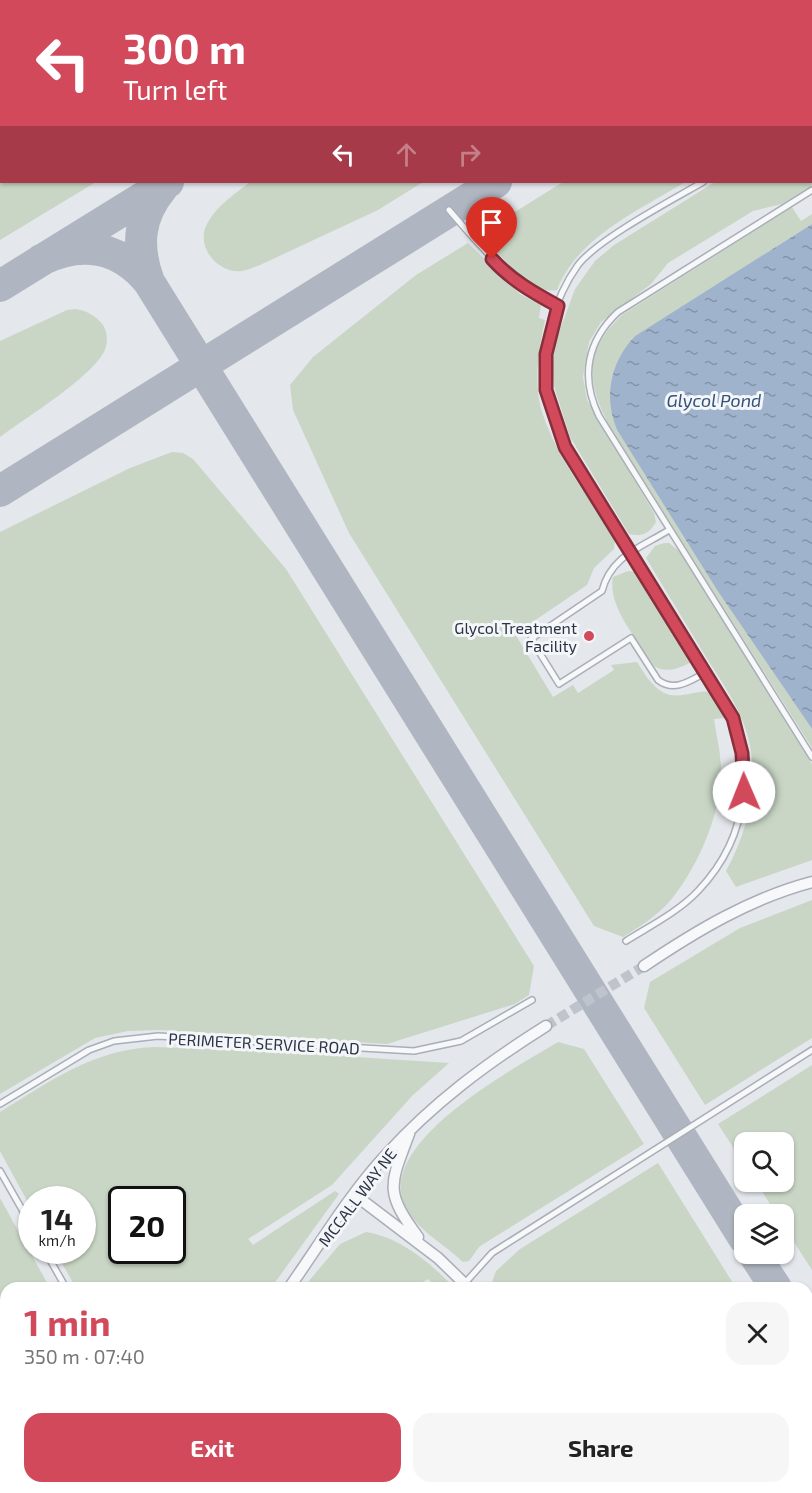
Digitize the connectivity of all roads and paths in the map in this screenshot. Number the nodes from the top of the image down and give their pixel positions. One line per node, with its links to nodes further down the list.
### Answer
1 (701, 183): 4 (lane)
2 (812, 190): 5 (lane)
3 (449, 210): 4 (lane)
4 (558, 306): 6 (lane)
5 (669, 530): 6 (lane); 8 (lane)
6 (632, 552): 7 (lane); 7 (lane)
7 (707, 672): 10 (lane)
8 (812, 757)
9 (812, 882): 11 (street)
10 (626, 941)
11 (644, 966)
12 (532, 1000): 15 (lane, PERIMETER SERVICE ROAD)
13 (546, 1026): 16 (street, MCCALL WAY NE)
14 (812, 1050): 25 (lane)
15 (0, 1104)
16 (410, 1131): 18 (street, MCCALL WAY NE); 20 (street)
17 (0, 1171): 19 (lane)
18 (355, 1195): 20 (street); 23 (street, MCCALL WAY NE)
19 (18, 1202)
20 (425, 1247): 24 (street)
21 (52, 1264): 22 (lane)
22 (63, 1282)
23 (293, 1282)
24 (463, 1282)
25 (470, 1282)

